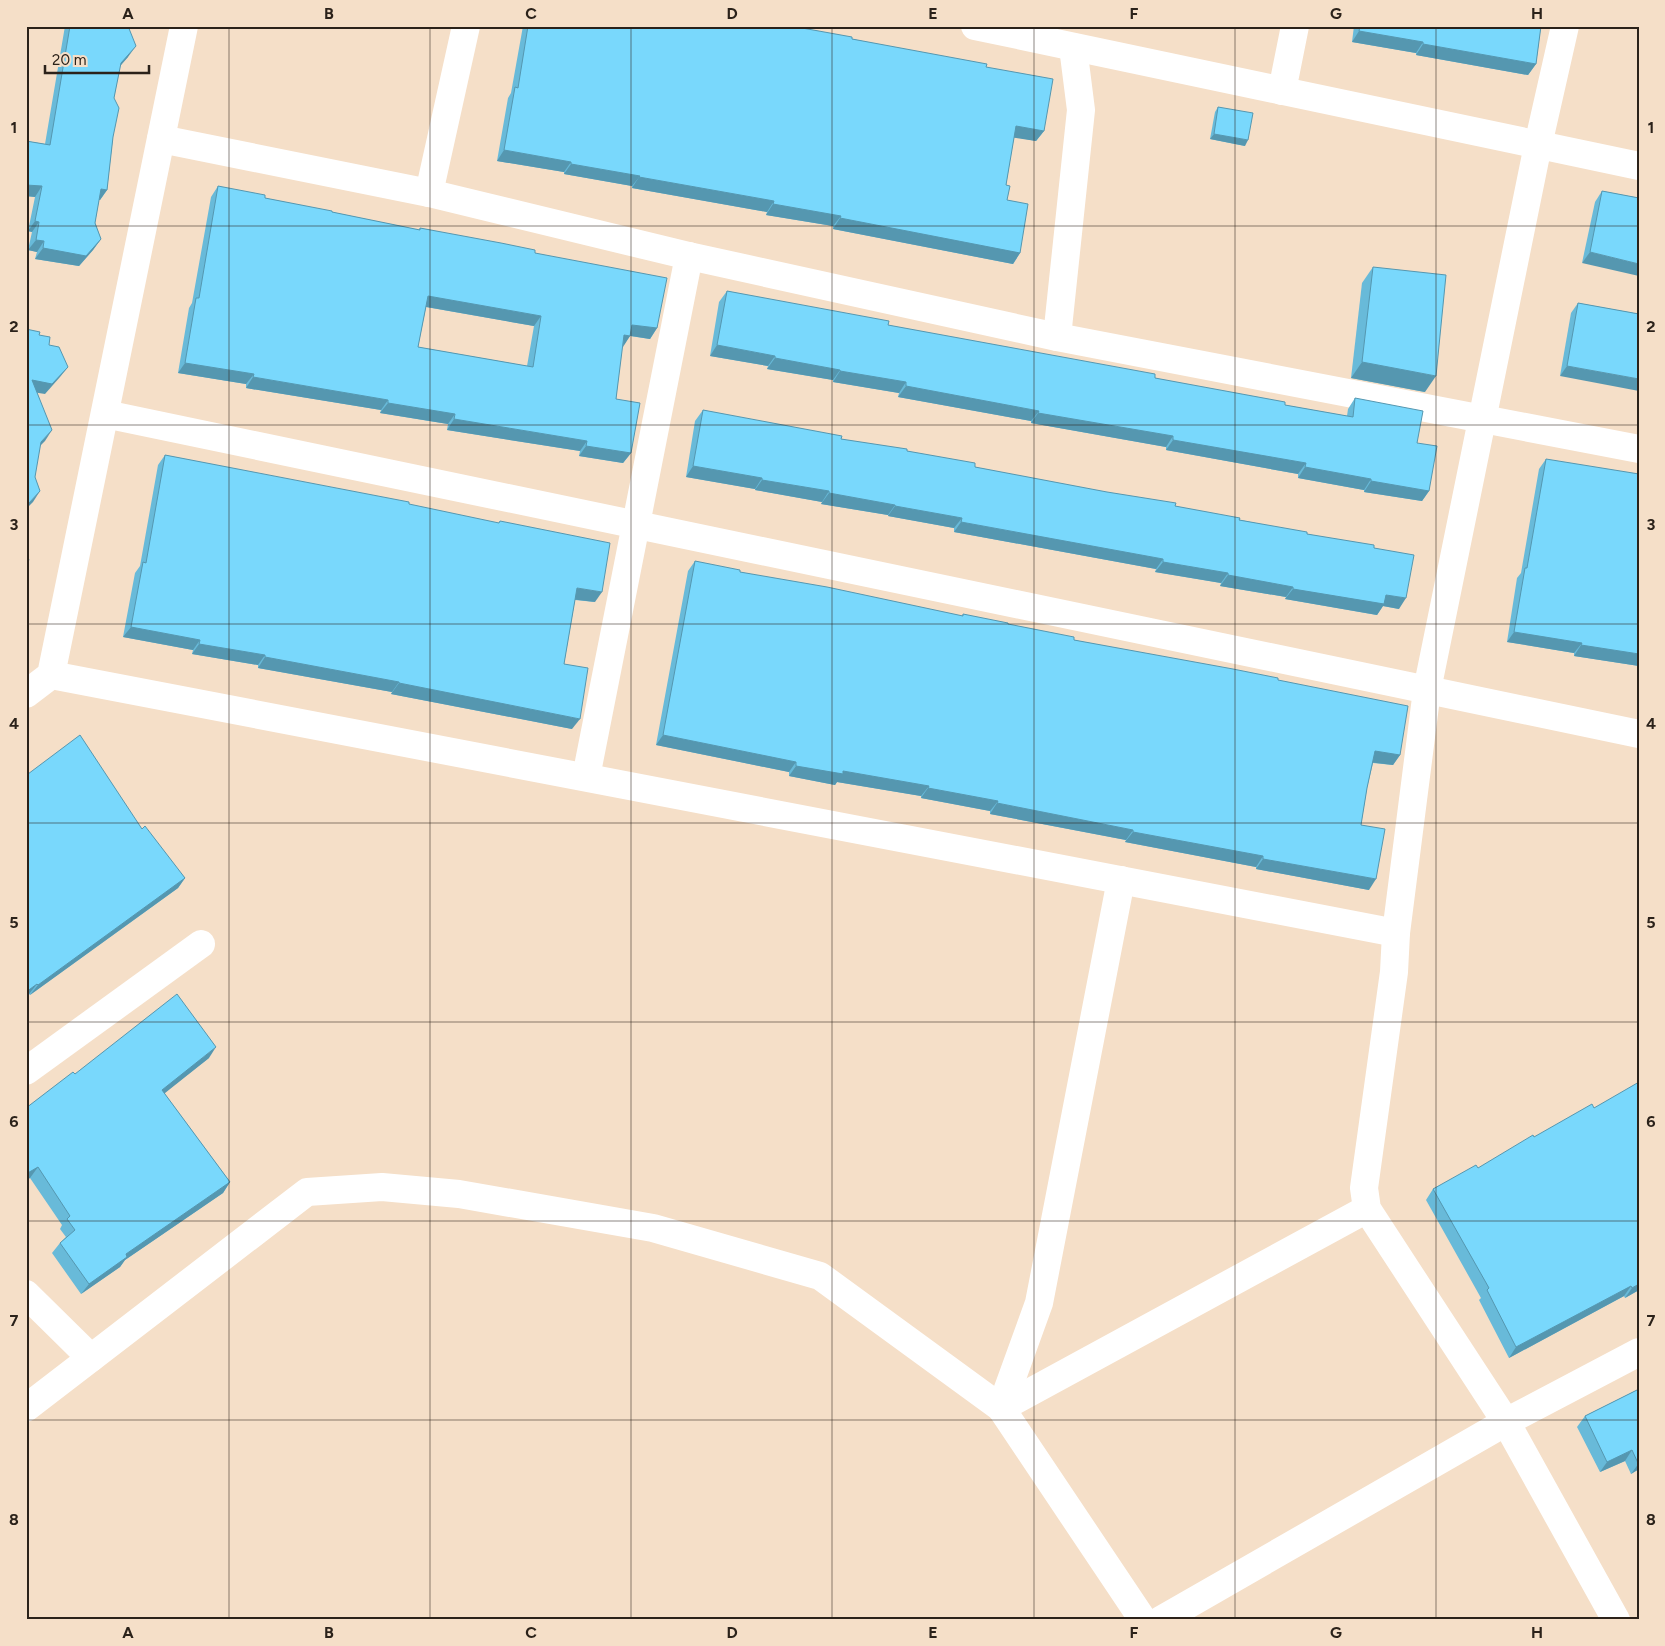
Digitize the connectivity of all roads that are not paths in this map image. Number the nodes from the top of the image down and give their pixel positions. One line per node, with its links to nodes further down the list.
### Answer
1 (184, 26): 8 (street)
2 (466, 26): 11 (street)
3 (975, 26): 6 (street)
4 (1295, 26): 7 (street)
5 (1565, 26): 9 (street)
6 (1073, 47): 7 (street); 13 (street)
7 (1282, 91): 9 (street)
8 (161, 139): 11 (street); 14 (street)
9 (1538, 145): 10 (street); 15 (street)
10 (1639, 166)
11 (429, 193): 12 (street)
12 (689, 256): 13 (street); 17 (street)
13 (1057, 337): 15 (street)
14 (105, 414): 17 (street); 18 (street)
15 (1482, 420): 16 (street); 19 (street)
16 (1639, 449)
17 (635, 524): 19 (street); 22 (street)
18 (51, 675): 20 (street); 22 (street)
19 (1427, 690): 21 (street); 24 (street)
20 (26, 694)
21 (1639, 734)
22 (586, 777): 23 (street)
23 (1121, 880): 24 (street); 32 (street)
24 (1396, 932): 27 (street)
25 (201, 944): 26 (street)
26 (26, 1071)
27 (1367, 1210): 32 (street); 33 (street)
28 (26, 1294): 30 (street)
29 (1639, 1352): 33 (street)
30 (91, 1358): 31 (street); 32 (street)
31 (26, 1408)
32 (1001, 1408): 34 (street)
33 (1506, 1422): 35 (street); 36 (street)
34 (1143, 1620)
35 (1161, 1620)
36 (1616, 1620)

